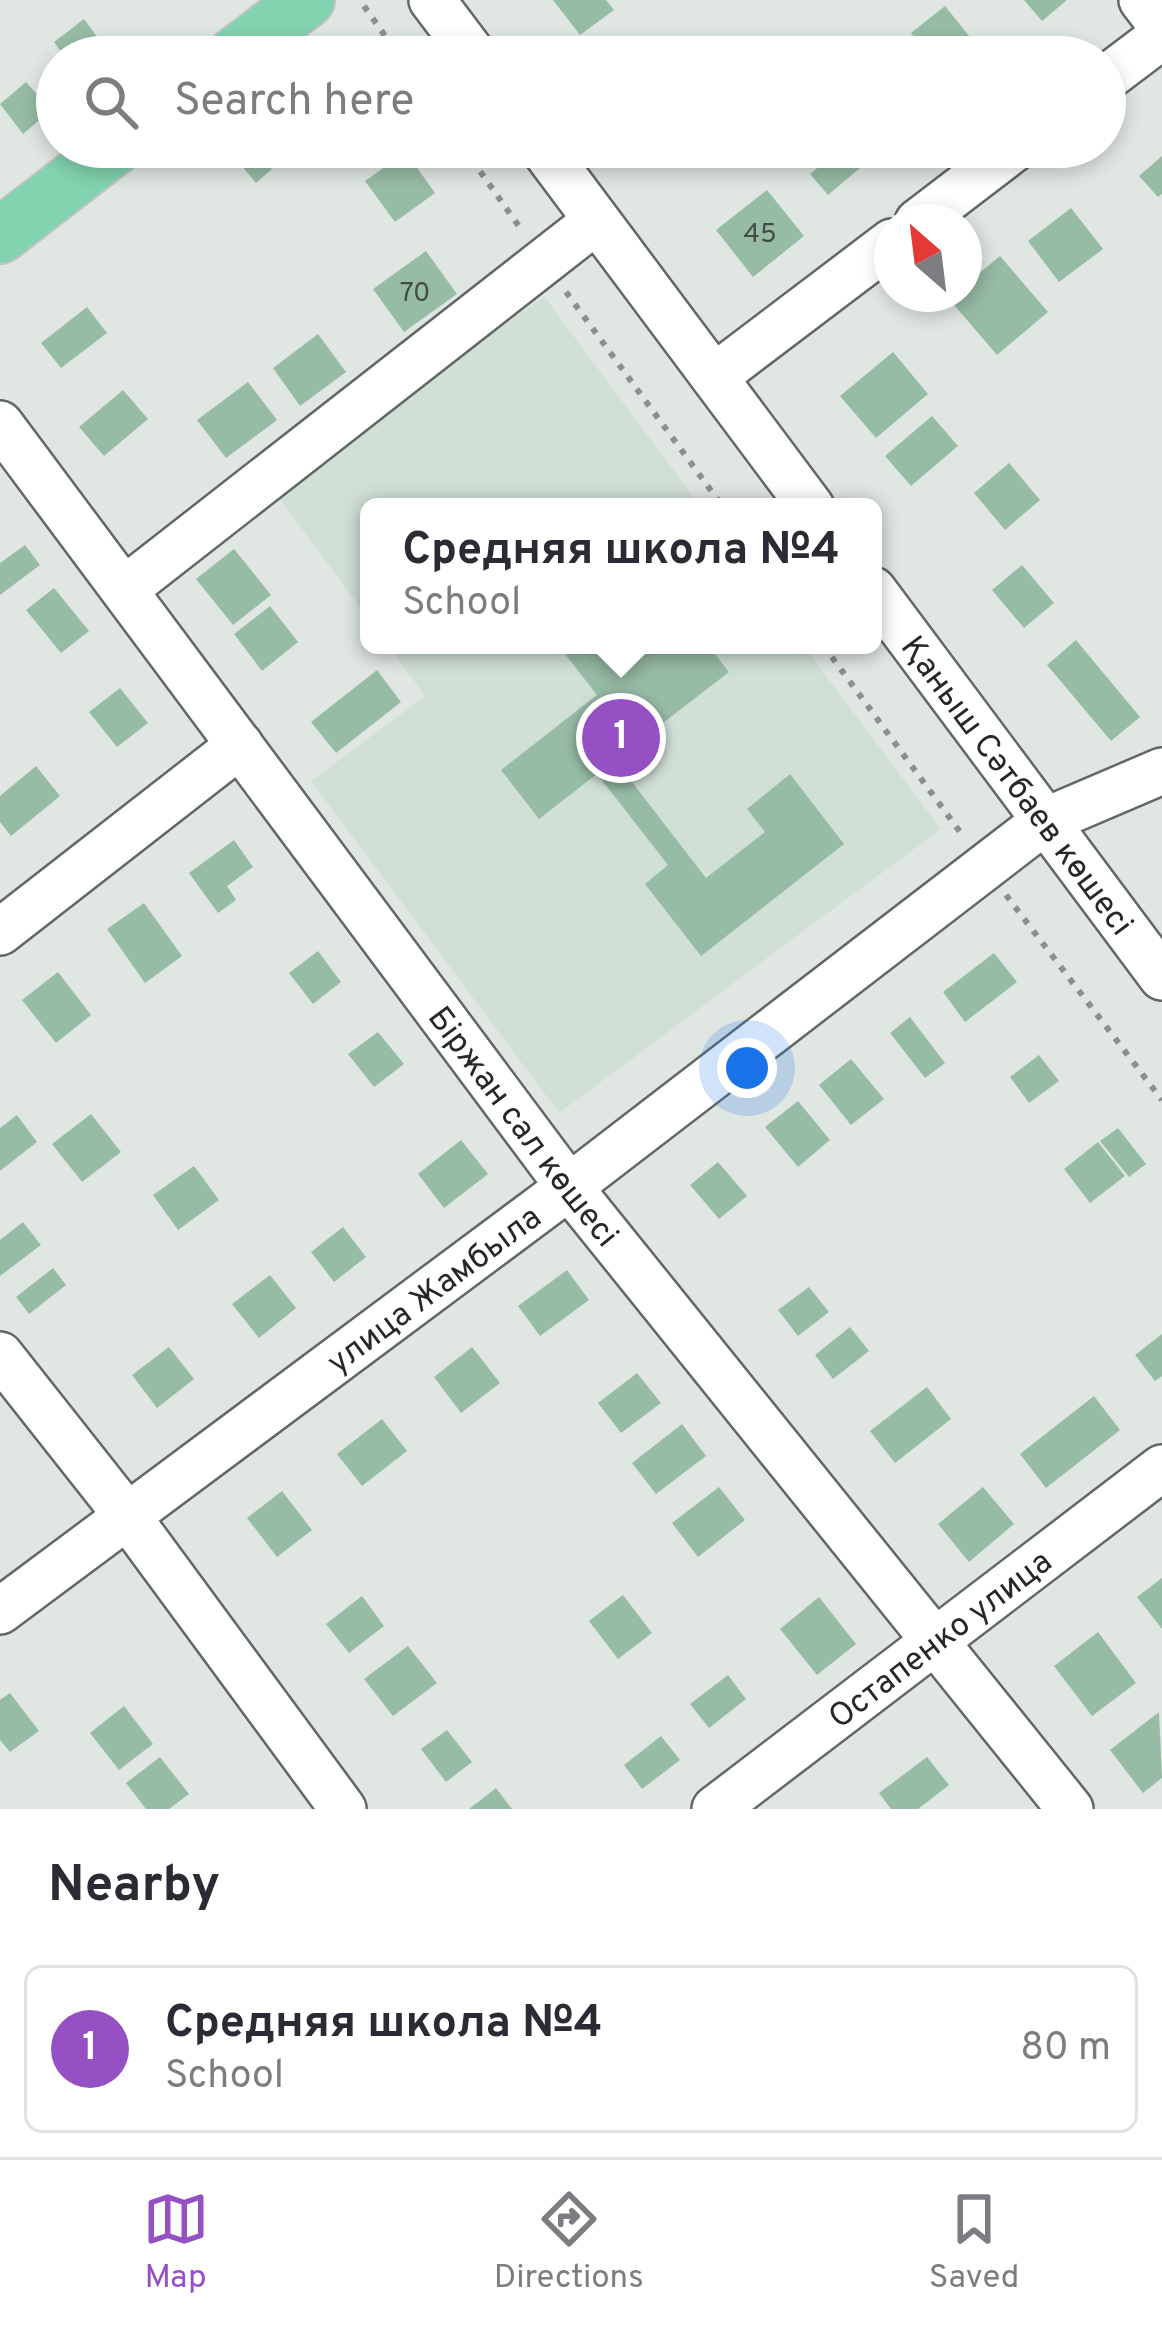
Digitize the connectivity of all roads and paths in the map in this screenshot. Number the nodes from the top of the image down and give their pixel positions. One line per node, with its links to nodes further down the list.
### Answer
1 (307, 0): 6 (main road)
2 (432, 0): 8 (street)
3 (1142, 0): 5 (street)
4 (364, 6): 7 (path)
5 (1162, 26)
6 (260, 36)
7 (385, 36)
8 (459, 36)
9 (1162, 36): 10 (street)
10 (1126, 64)
11 (88, 168): 17 (main road)
12 (478, 168): 19 (path)
13 (558, 168): 16 (street)
14 (989, 168): 15 (street)
15 (942, 204)
16 (596, 220): 19 (street); 20 (street)
17 (0, 236)
18 (874, 256): 20 (street)
19 (544, 261): 22 (path); 24 (street)
20 (714, 377): 23 (street)
21 (0, 424): 24 (street, Біржан сал көшесі)
22 (716, 498)
23 (804, 498)
24 (124, 590): 27 (street, Біржан сал көшесі)
25 (882, 602): 29 (street, Қаныш Сәтбаев көшесі)
26 (830, 654): 30 (path)
27 (240, 745): 31 (street); 34 (street, Біржан сал көшесі)
28 (1162, 771): 29 (street, улица Жамбыла)
29 (1046, 821): 30 (street, улица Жамбыла); 32 (street, Қаныш Сәтбаев көшесі)
30 (986, 867): 33 (path); 34 (street, улица Жамбыла)
31 (0, 932)
32 (1162, 977)
33 (1162, 1100)
34 (568, 1187): 37 (street, улица Жамбыла); 39 (street, Біржан сал көшесі)
35 (0, 1355): 37 (street)
36 (1162, 1468): 39 (street, Остапенко улица)
37 (128, 1517): 38 (street, улица Жамбыла); 40 (street)
38 (0, 1611)
39 (936, 1644): 41 (street, Остапенко улица); 42 (street, Біржан сал көшесі)
40 (344, 1809)
41 (716, 1809)
42 (1070, 1809)

